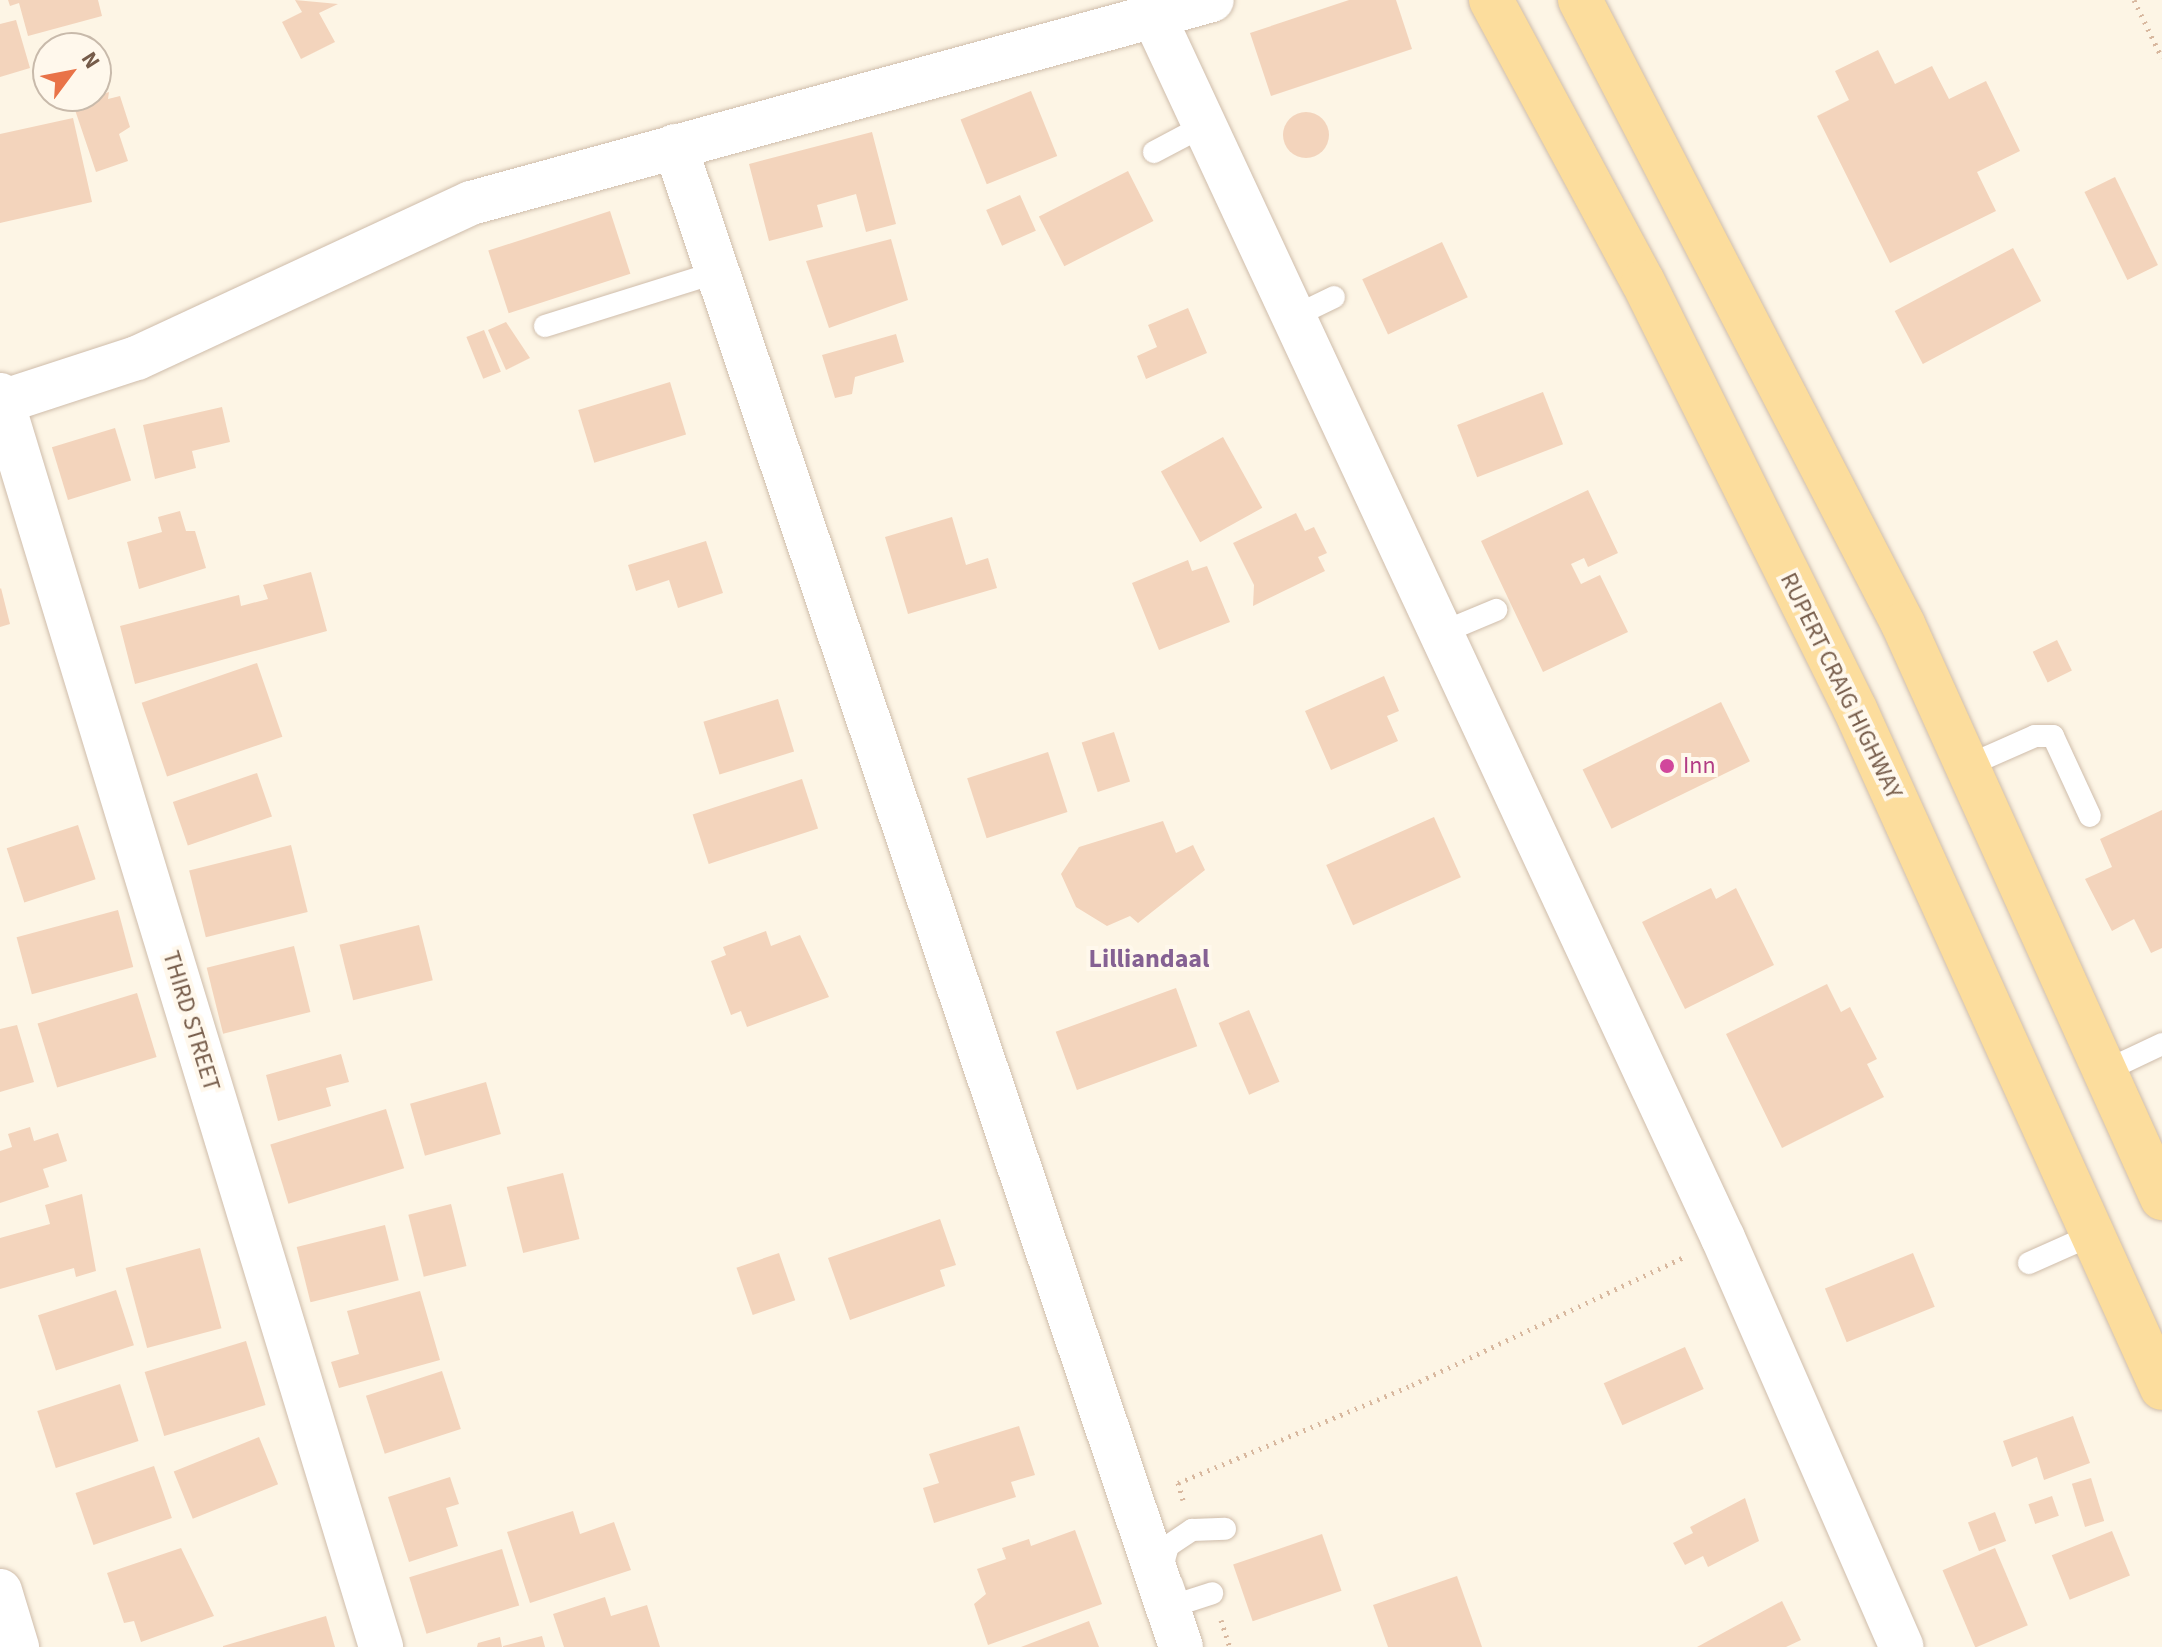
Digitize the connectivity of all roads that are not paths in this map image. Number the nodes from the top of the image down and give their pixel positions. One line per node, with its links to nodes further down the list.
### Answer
1 (1212, 0): 4 (street)
2 (1491, 0): 18 (main road, RUPERT CRAIG HIGHWAY)
3 (1580, 0): 13 (main road)
4 (1155, 19): 5 (street); 6 (street)
5 (1205, 125): 7 (lane); 12 (street)
6 (675, 146): 8 (street); 10 (street)
7 (1154, 152)
8 (717, 272): 9 (lane); 22 (street)
9 (545, 326)
10 (1, 399): 26 (street, THIRD STREET)
11 (1496, 610): 12 (lane)
12 (1441, 633): 28 (street)
13 (1967, 766): 14 (lane); 16 (main road)
14 (2090, 816)
15 (2162, 1044): 16 (lane)
16 (2105, 1071): 17 (main road)
17 (2162, 1198)
18 (2092, 1235): 19 (lane); 20 (main road, RUPERT CRAIG HIGHWAY)
19 (2029, 1263)
20 (2162, 1388)
21 (1225, 1529): 22 (lane)
22 (1158, 1562): 24 (lane); 27 (street)
23 (0, 1591): 25 (street)
24 (1212, 1593)
25 (17, 1647)
26 (381, 1647)
27 (1181, 1647)
28 (1902, 1647)

